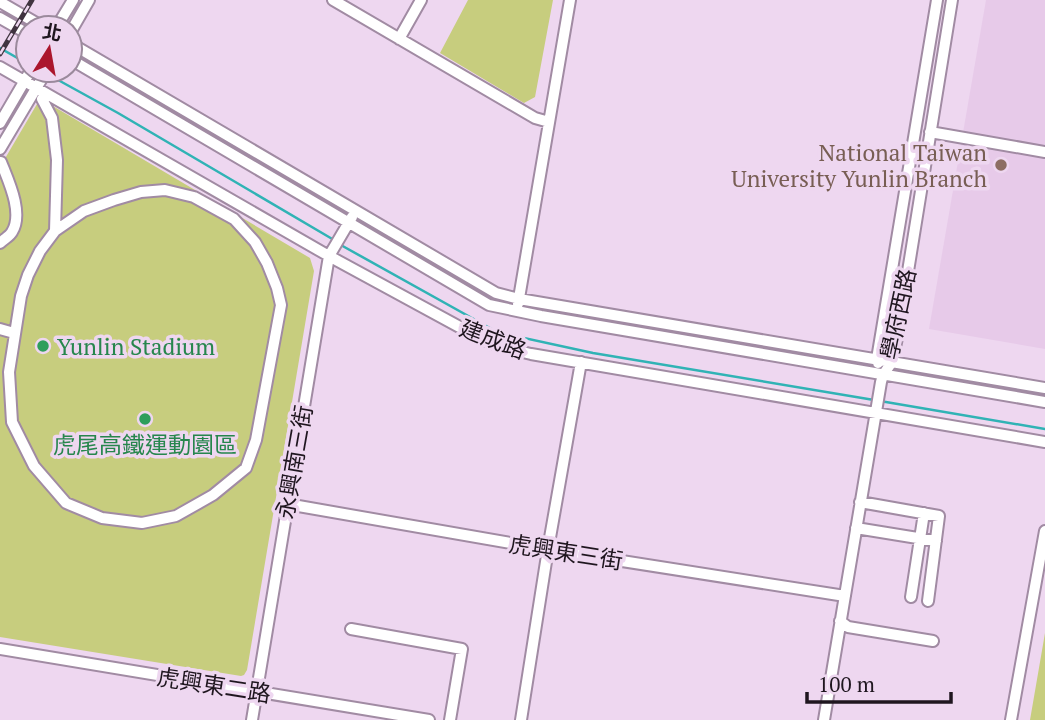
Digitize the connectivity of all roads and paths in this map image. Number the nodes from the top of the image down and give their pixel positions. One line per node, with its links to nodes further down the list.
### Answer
1 (333, 0): 8 (street)
2 (421, 0): 8 (street)
3 (570, 0): 14 (street)
4 (937, 0): 29 (street, 學府西路)
5 (953, 0): 16 (street, 學府西路)
6 (0, 2): 7 (street)
7 (21, 14)
8 (399, 39): 14 (street)
9 (84, 51): 20 (street, 建成路)
10 (84, 67): 21 (street, 建成路)
11 (23, 84): 15 (street)
12 (38, 85): 17 (street); 24 (street, 建成路)
13 (42, 99): 22 (street)
14 (549, 122): 25 (street)
15 (0, 123)
16 (930, 132): 18 (street); 31 (street, 學府西路)
17 (0, 149)
18 (1045, 152)
19 (1, 162): 23 (street)
20 (356, 211): 21 (street, 永興南三街); 25 (street, 建成路)
21 (347, 224): 24 (street, 永興南三街); 26 (street, 建成路)
22 (55, 231): 28 (street); 28 (street)
23 (0, 243)
24 (331, 253): 30 (street, 建成路); 38 (street, 永興南三街)
25 (519, 299): 26 (street); 29 (street, 建成路)
26 (517, 312): 32 (street, 建成路)
27 (0, 329): 28 (street)
28 (14, 333)
29 (877, 359): 31 (street, 建成路); 32 (street, 學府西路)
30 (581, 362): 35 (street, 建成路); 44 (street)
31 (892, 362): 32 (street, 學府西路); 33 (street, 建成路)
32 (882, 378): 34 (street, 建成路); 35 (street)
33 (1045, 387)
34 (1045, 402)
35 (876, 411): 36 (street, 建成路); 37 (street)
36 (1045, 442)
37 (860, 502): 39 (street); 40 (street)
38 (287, 504): 44 (street, 虎興東三街); 52 (street, 永興南三街)
39 (924, 513): 42 (street); 43 (street)
40 (856, 528): 42 (street); 45 (street)
41 (1045, 531): 58 (street)
42 (920, 538): 43 (street); 46 (street)
43 (936, 541): 47 (street)
44 (548, 549): 45 (street, 虎興東三街); 56 (street)
45 (845, 596): 48 (street)
46 (911, 597)
47 (928, 601)
48 (840, 621): 50 (street); 57 (street)
49 (351, 629): 55 (street)
50 (933, 641)
51 (0, 649): 52 (street, 虎興東二路)
52 (257, 692): 53 (street, 永興南三街); 54 (street, 虎興東二路)
53 (252, 720)
54 (429, 720)
55 (450, 720)
56 (521, 720)
57 (824, 720)
58 (1011, 720)

